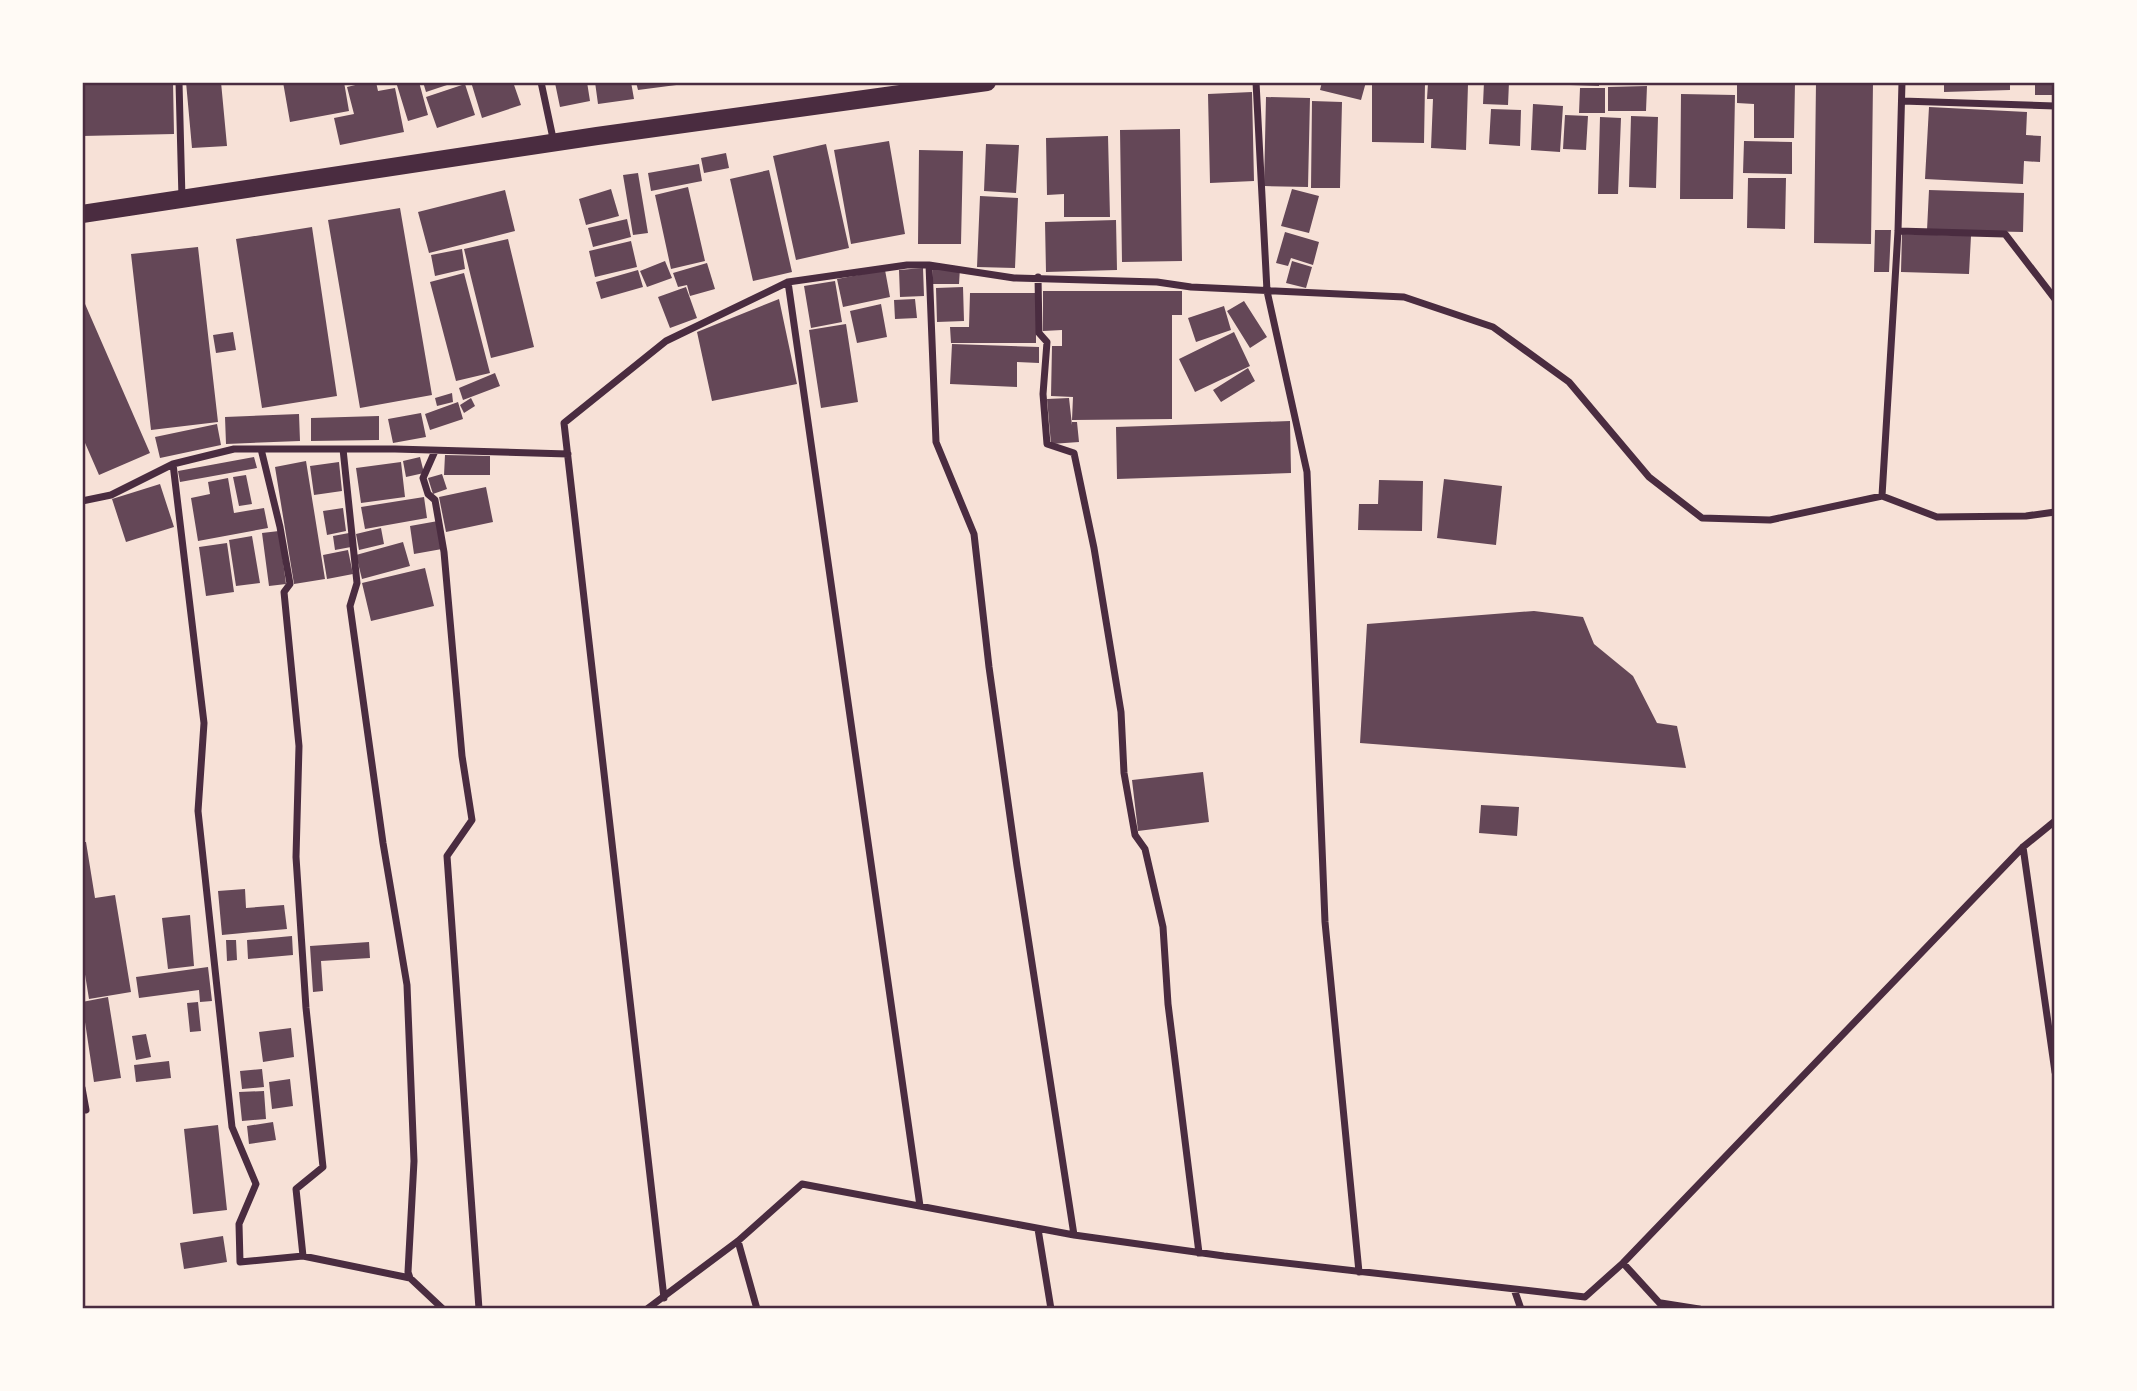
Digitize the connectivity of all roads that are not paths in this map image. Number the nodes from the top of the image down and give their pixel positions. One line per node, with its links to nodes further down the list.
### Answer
1 (178, 82): 9 (street)
2 (541, 82): 8 (street)
3 (987, 82): 8 (main road)
4 (1256, 82): 15 (street)
5 (1902, 82): 6 (street)
6 (1902, 101): 7 (street); 11 (street)
7 (2055, 106)
8 (554, 142): 9 (main road)
9 (182, 200): 10 (main road)
10 (82, 214)
11 (1898, 231): 16 (street); 22 (street)
12 (929, 265): 13 (street); 14 (street); 32 (street)
13 (1038, 277): 15 (street); 34 (street)
14 (788, 282): 20 (street); 30 (street)
15 (1268, 291): 22 (street); 37 (street)
16 (2055, 299)
17 (261, 449): 18 (street); 21 (street); 35 (street)
18 (342, 449): 19 (street); 38 (street)
19 (435, 451): 20 (street); 43 (street)
20 (568, 454): 40 (street)
21 (173, 464): 23 (street); 35 (street)
22 (1882, 496): 24 (street)
23 (82, 501)
24 (2055, 512)
25 (2055, 821): 26 (street)
26 (2023, 847): 27 (street); 36 (street)
27 (2055, 1072)
28 (82, 1088): 29 (street)
29 (86, 1110)
30 (920, 1206): 31 (street); 33 (street)
31 (1038, 1229): 32 (street); 46 (street)
32 (1074, 1235): 34 (street)
33 (738, 1241): 40 (street); 45 (street)
34 (1199, 1253): 37 (street)
35 (303, 1256): 38 (street)
36 (1623, 1263): 39 (street); 41 (street)
37 (1359, 1272): 39 (street)
38 (410, 1278): 42 (street)
39 (1514, 1289): 47 (street)
40 (664, 1298): 44 (street)
41 (1663, 1306): 48 (street)
42 (443, 1309)
43 (479, 1309)
44 (647, 1309)
45 (757, 1309)
46 (1051, 1309)
47 (1521, 1309)
48 (1699, 1309)

